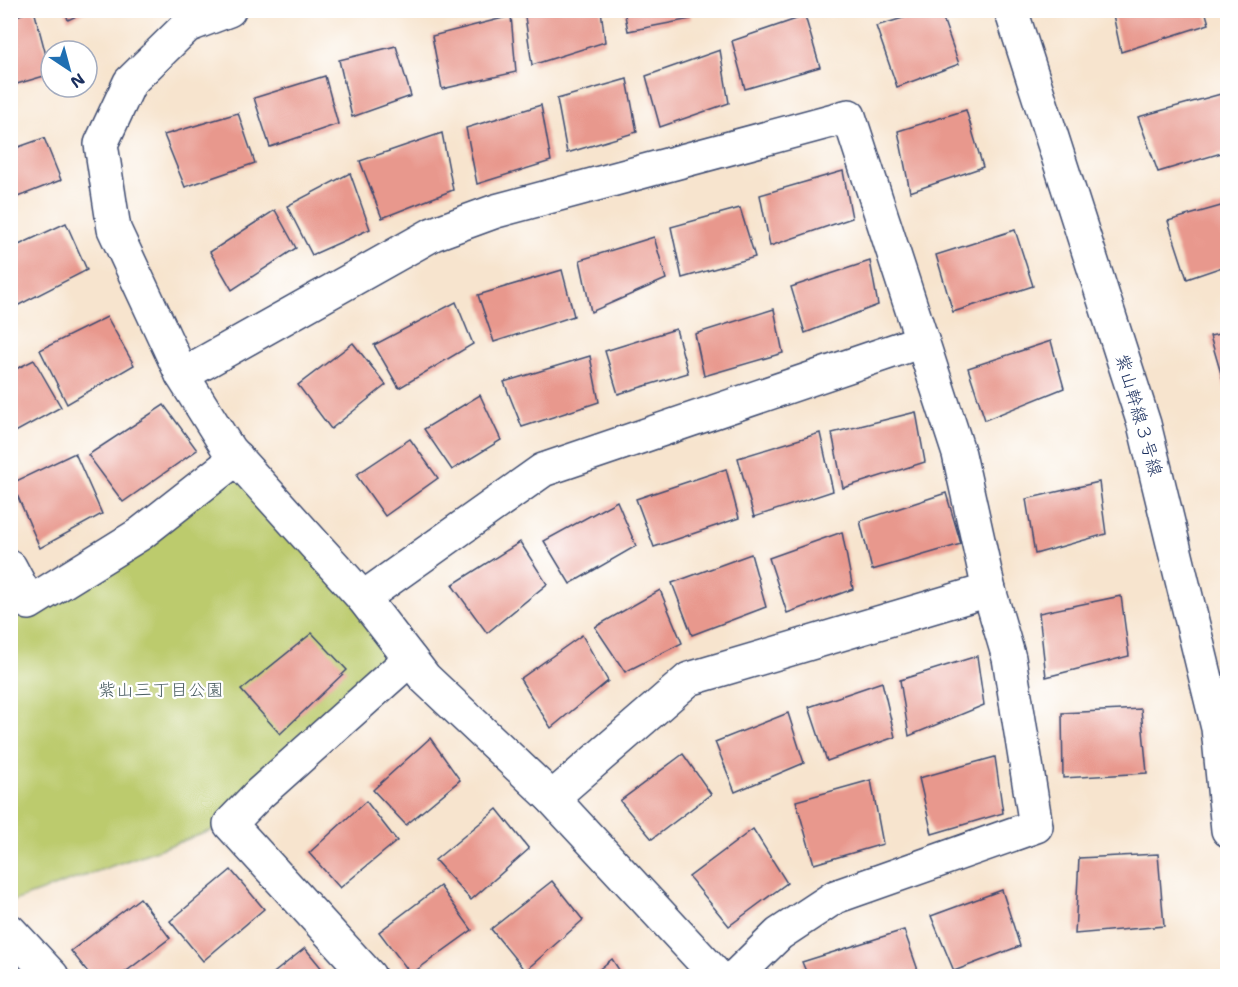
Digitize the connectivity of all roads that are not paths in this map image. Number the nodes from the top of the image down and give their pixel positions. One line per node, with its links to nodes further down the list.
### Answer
1 (229, 10): 4 (street)
2 (1011, 10): 11 (street, 紫山幹線３号線)
3 (922, 341): 4 (street); 7 (street); 8 (street)
4 (182, 375): 5 (street)
5 (237, 458): 6 (street); 8 (street)
6 (10, 567)
7 (989, 590): 10 (street); 16 (street)
8 (363, 598): 9 (street)
9 (410, 659): 10 (street); 14 (street)
10 (552, 798): 15 (street)
11 (1227, 830)
12 (10, 931): 13 (street)
13 (52, 976)
14 (369, 976)
15 (717, 976)
16 (736, 976)

